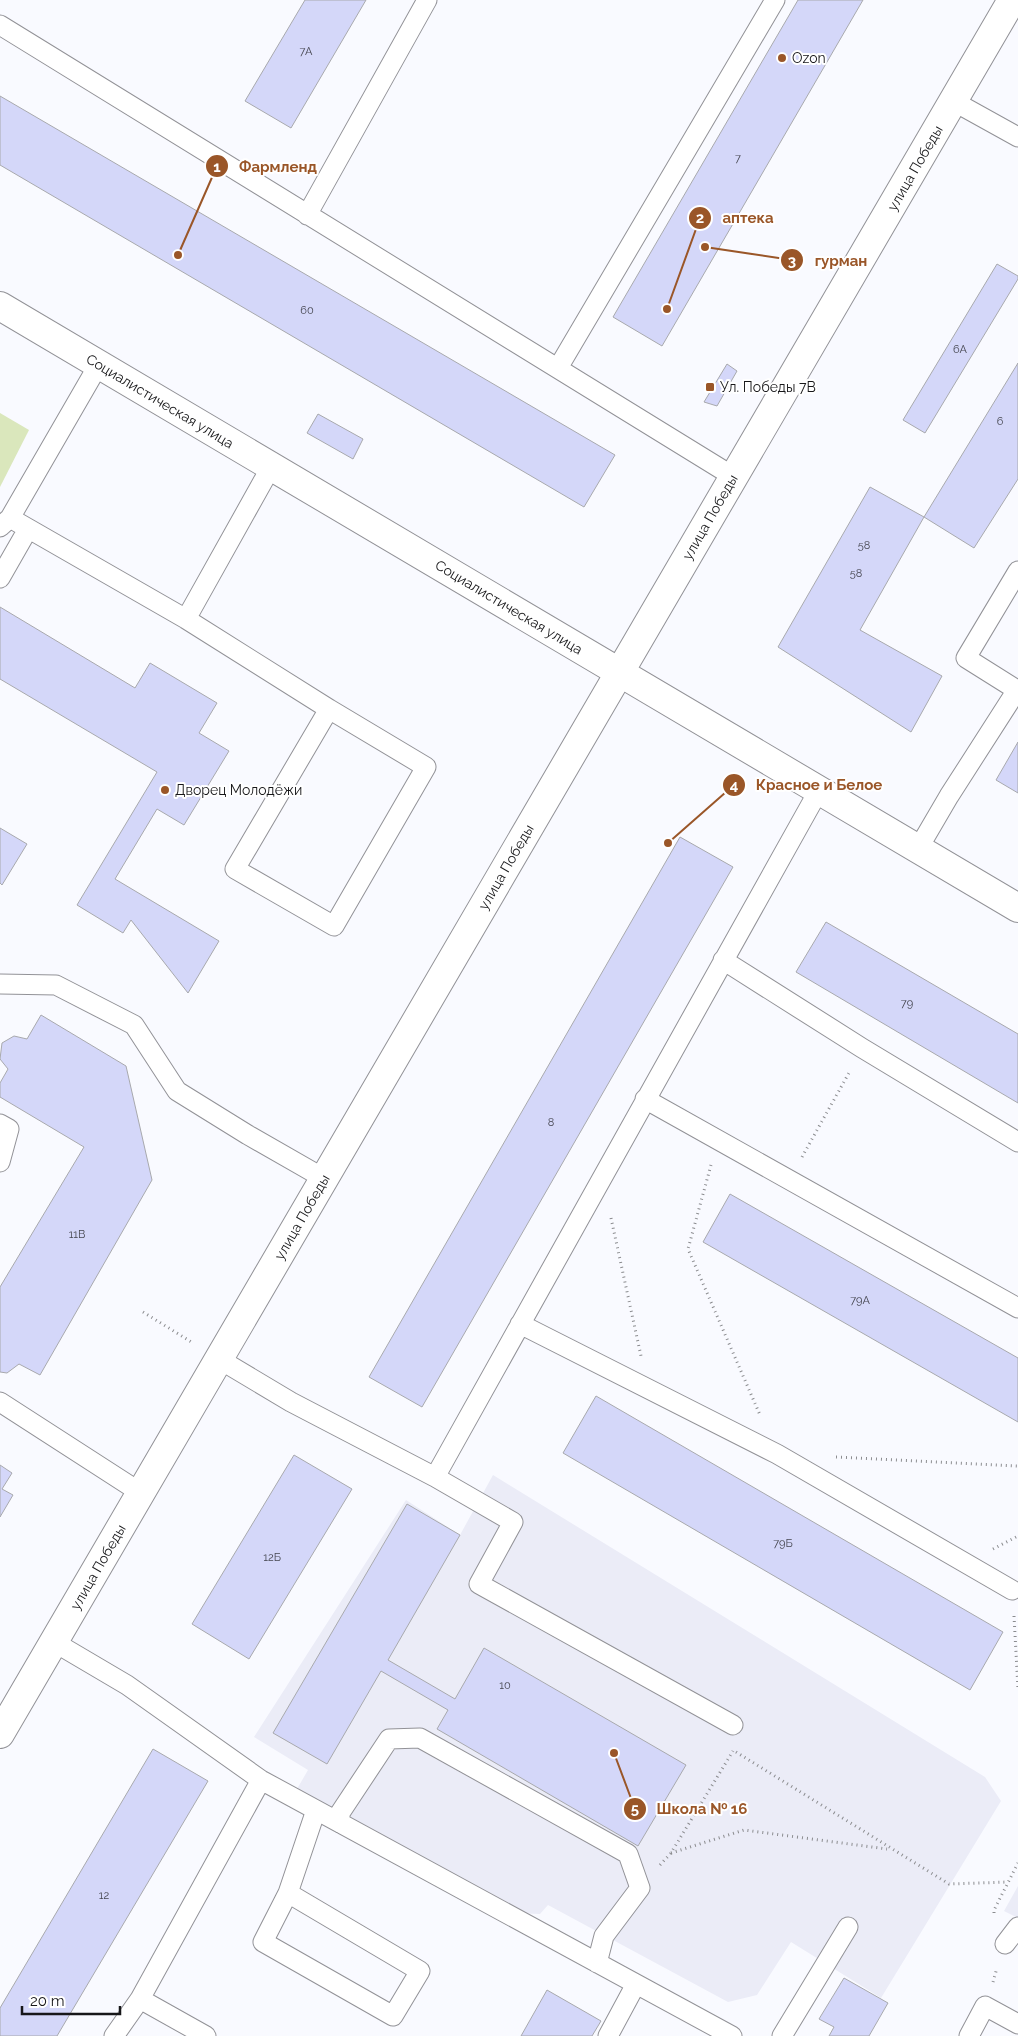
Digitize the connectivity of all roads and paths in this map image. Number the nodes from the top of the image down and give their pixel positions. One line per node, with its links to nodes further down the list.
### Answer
1 (427, 0): 7 (lane)
2 (775, 0): 10 (lane)
3 (1012, 0): 5 (street, улица Победы)
4 (0, 25): 7 (lane)
5 (953, 101): 6 (lane); 12 (street, улица Победы)
6 (1018, 137)
7 (307, 215): 10 (lane)
8 (0, 306): 9 (street, Социалистическая улица)
9 (99, 364): 11 (street, Социалистическая улица); 13 (lane)
10 (558, 368): 12 (lane)
11 (271, 467): 17 (lane); 18 (street, Социалистическая улица)
12 (734, 476): 18 (street, улица Победы)
13 (5, 522): 14 (lane)
14 (28, 529): 16 (lane); 17 (lane)
15 (1018, 571): 19 (lane)
16 (0, 578)
17 (186, 619): 20 (lane)
18 (620, 673): 21 (street, Социалистическая улица); 32 (street, улица Победы)
19 (1018, 690): 22 (lane)
20 (329, 709): 20 (lane)
21 (819, 790): 22 (street, Социалистическая улица); 24 (lane)
22 (918, 849): 23 (street, Социалистическая улица)
23 (1018, 908)
24 (723, 960): 26 (lane); 27 (lane)
25 (0, 984): 32 (lane)
26 (862, 1048): 30 (lane); 34 (path)
27 (645, 1100): 29 (lane); 33 (lane)
28 (0, 1124): 31 (lane)
29 (718, 1140): 34 (lane); 41 (path)
30 (1018, 1142)
31 (0, 1162)
32 (325, 1178): 38 (street, улица Победы)
33 (602, 1178): 37 (lane); 39 (path)
34 (790, 1180): 35 (lane)
35 (1018, 1308)
36 (143, 1312): 38 (path)
37 (520, 1324): 39 (lane); 44 (lane)
38 (219, 1359): 44 (lane); 45 (street, улица Победы)
39 (648, 1388): 41 (lane)
40 (0, 1402): 45 (lane)
41 (777, 1454): 46 (lane)
42 (835, 1457): 43 (path)
43 (1018, 1466)
44 (435, 1477): 49 (lane)
45 (141, 1493): 47 (street, улица Победы)
46 (1012, 1590): 48 (path)
47 (54, 1642): 50 (street, улица Победы); 52 (lane)
48 (1018, 1689)
49 (733, 1725): 51 (path)
50 (0, 1734)
51 (734, 1750): 55 (path); 56 (path)
52 (261, 1780): 53 (lane); 65 (lane)
53 (316, 1810): 54 (lane); 59 (lane)
54 (340, 1823): 58 (lane); 63 (lane)
55 (890, 1849): 56 (path); 57 (path)
56 (671, 1853): 58 (path)
57 (1008, 1882)
58 (640, 1888): 63 (lane)
59 (288, 1893): 59 (lane)
60 (1018, 1927): 62 (lane)
61 (848, 1928): 71 (lane)
62 (1005, 1944)
63 (597, 1964): 64 (lane)
64 (636, 1984): 69 (lane); 70 (lane)
65 (140, 2000): 67 (lane); 68 (lane)
66 (1018, 2024): 72 (lane)
67 (114, 2036)
68 (206, 2036)
69 (608, 2036)
70 (732, 2036)
71 (782, 2036)
72 (969, 2036)

